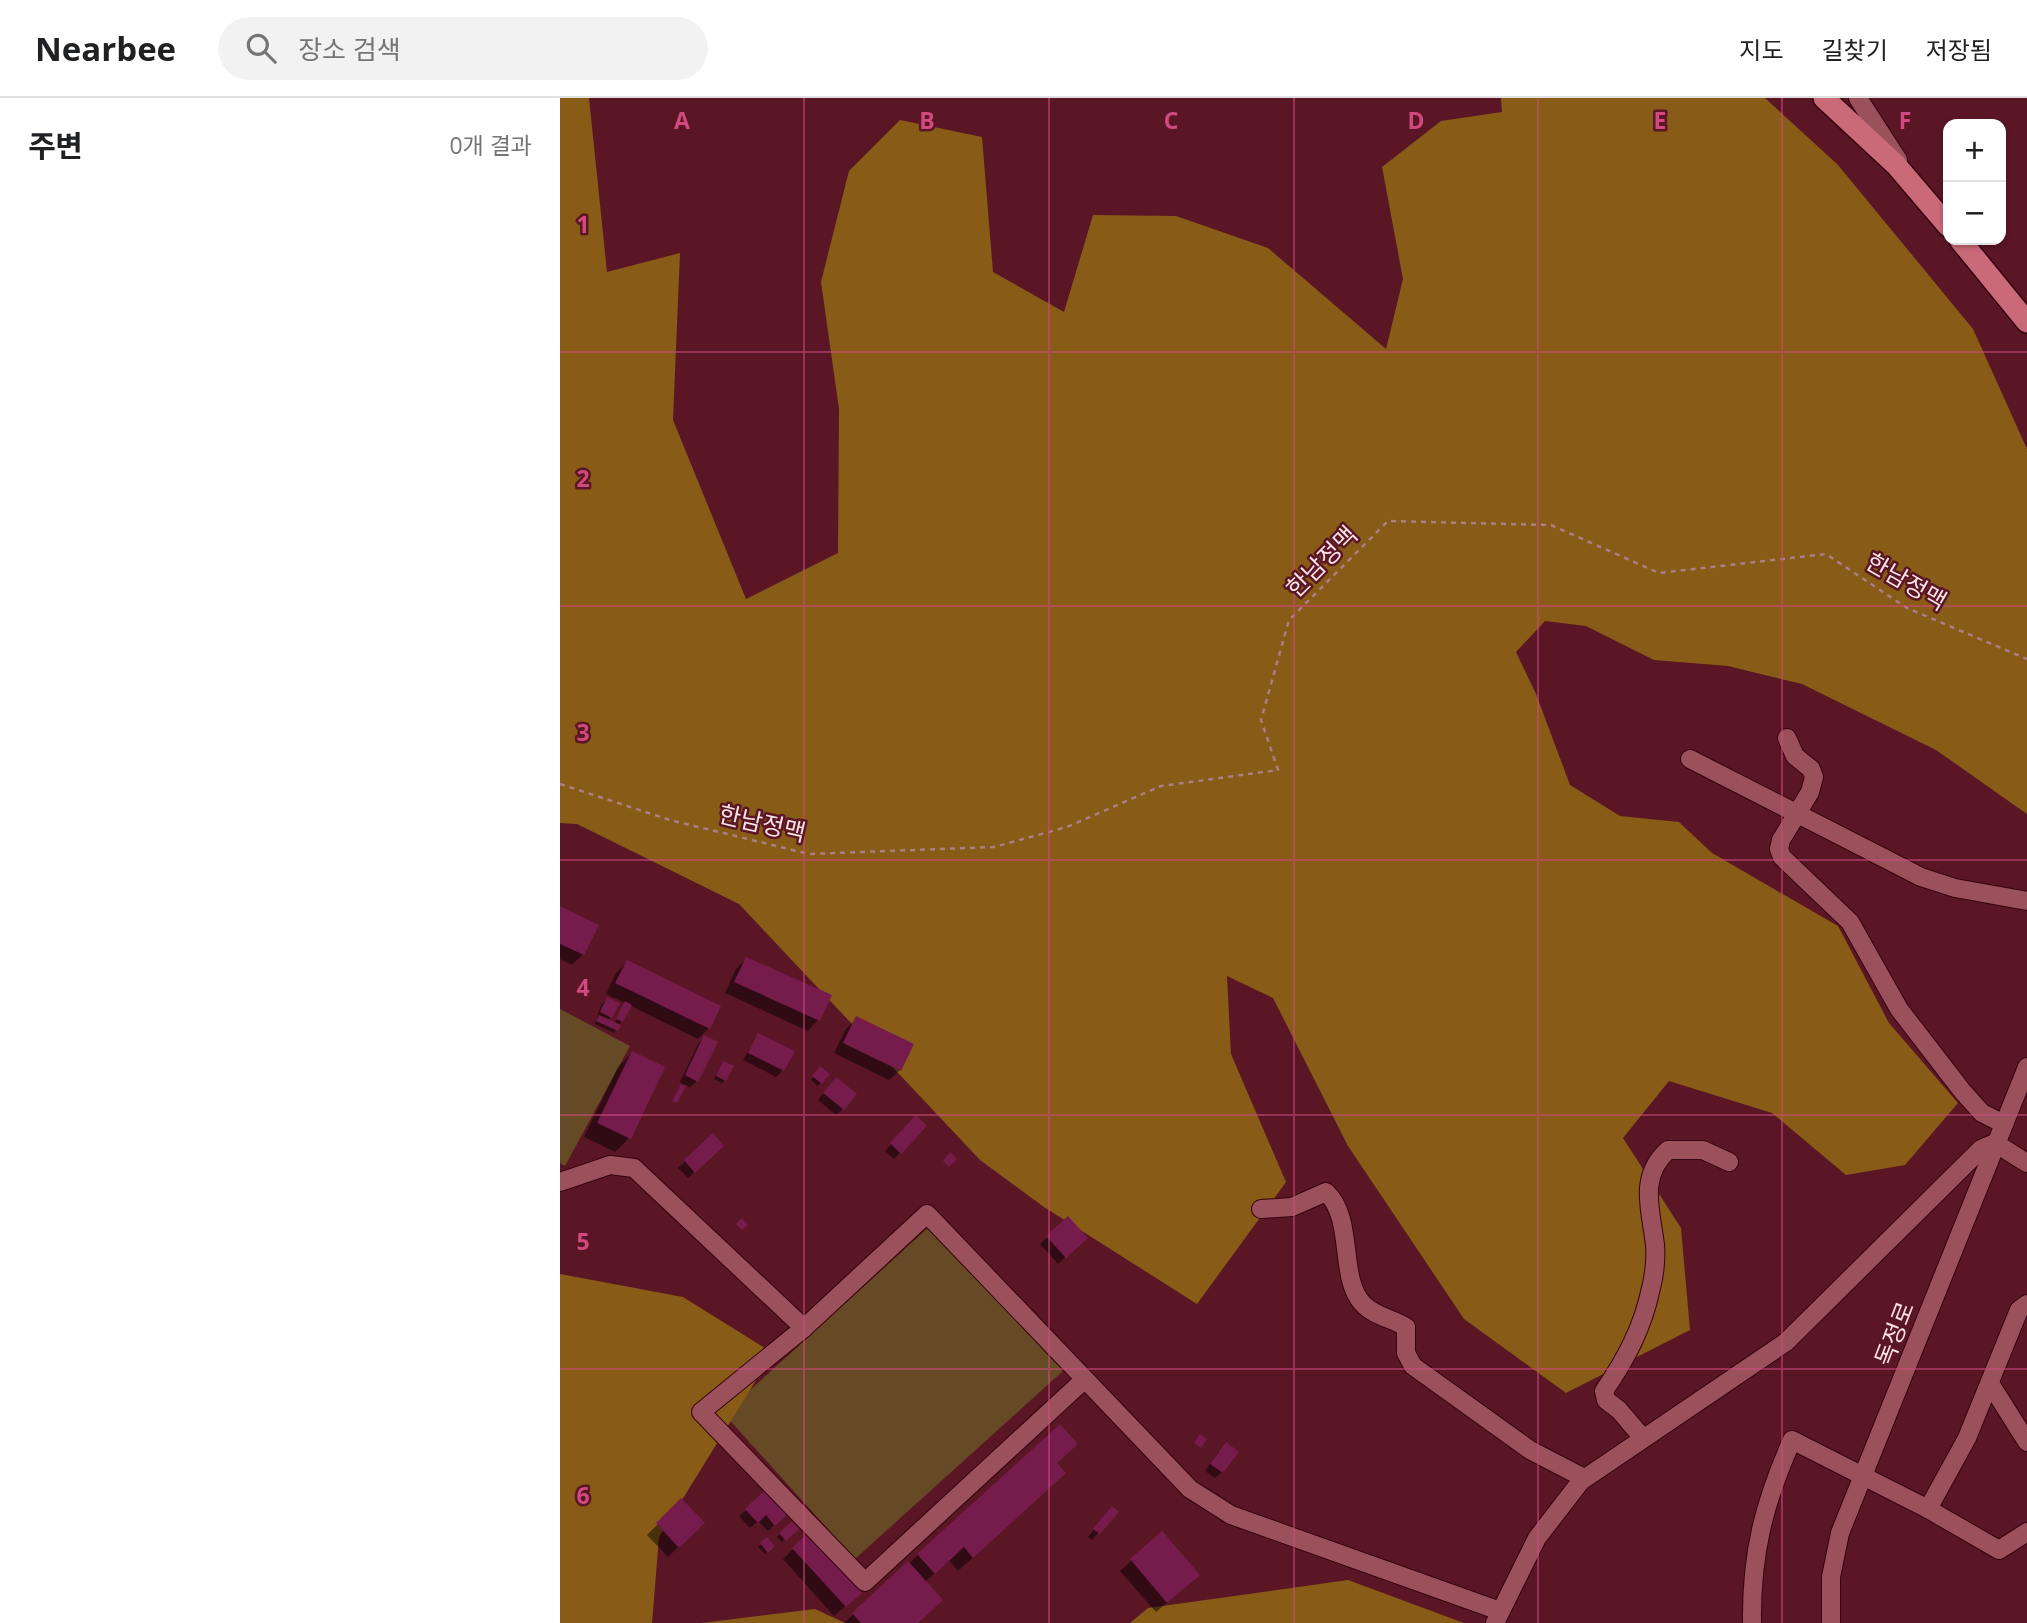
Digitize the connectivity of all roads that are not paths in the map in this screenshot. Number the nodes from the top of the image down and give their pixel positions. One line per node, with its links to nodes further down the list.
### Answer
1 (1824, 98): 3 (main road)
2 (1857, 98): 3 (street)
3 (1915, 186): 4 (main road)
4 (1943, 220)
5 (1964, 245): 6 (main road)
6 (2027, 321)
7 (1787, 738): 9 (street)
8 (1690, 759): 9 (street)
9 (1798, 814): 10 (street); 12 (street)
10 (2027, 901)
11 (2027, 1067): 12 (street, 독정로)
12 (2004, 1124): 13 (street, 독정로)
13 (1996, 1143): 15 (street); 22 (street); 24 (street, 독정로)
14 (1729, 1162): 22 (street)
15 (2027, 1163)
16 (560, 1182): 19 (street)
17 (1261, 1209): 25 (street)
18 (2027, 1304): 21 (street)
19 (804, 1328): 20 (street); 20 (street)
20 (1085, 1379): 28 (street)
21 (1991, 1384): 23 (street); 26 (street)
22 (1642, 1437): 25 (street)
23 (2027, 1442)
24 (1865, 1476): 26 (street); 29 (street); 30 (street, 독정로)
25 (1584, 1478): 28 (street)
26 (1928, 1509): 27 (street)
27 (2027, 1532)
28 (1497, 1617)
29 (1752, 1623)
30 (1830, 1623)

